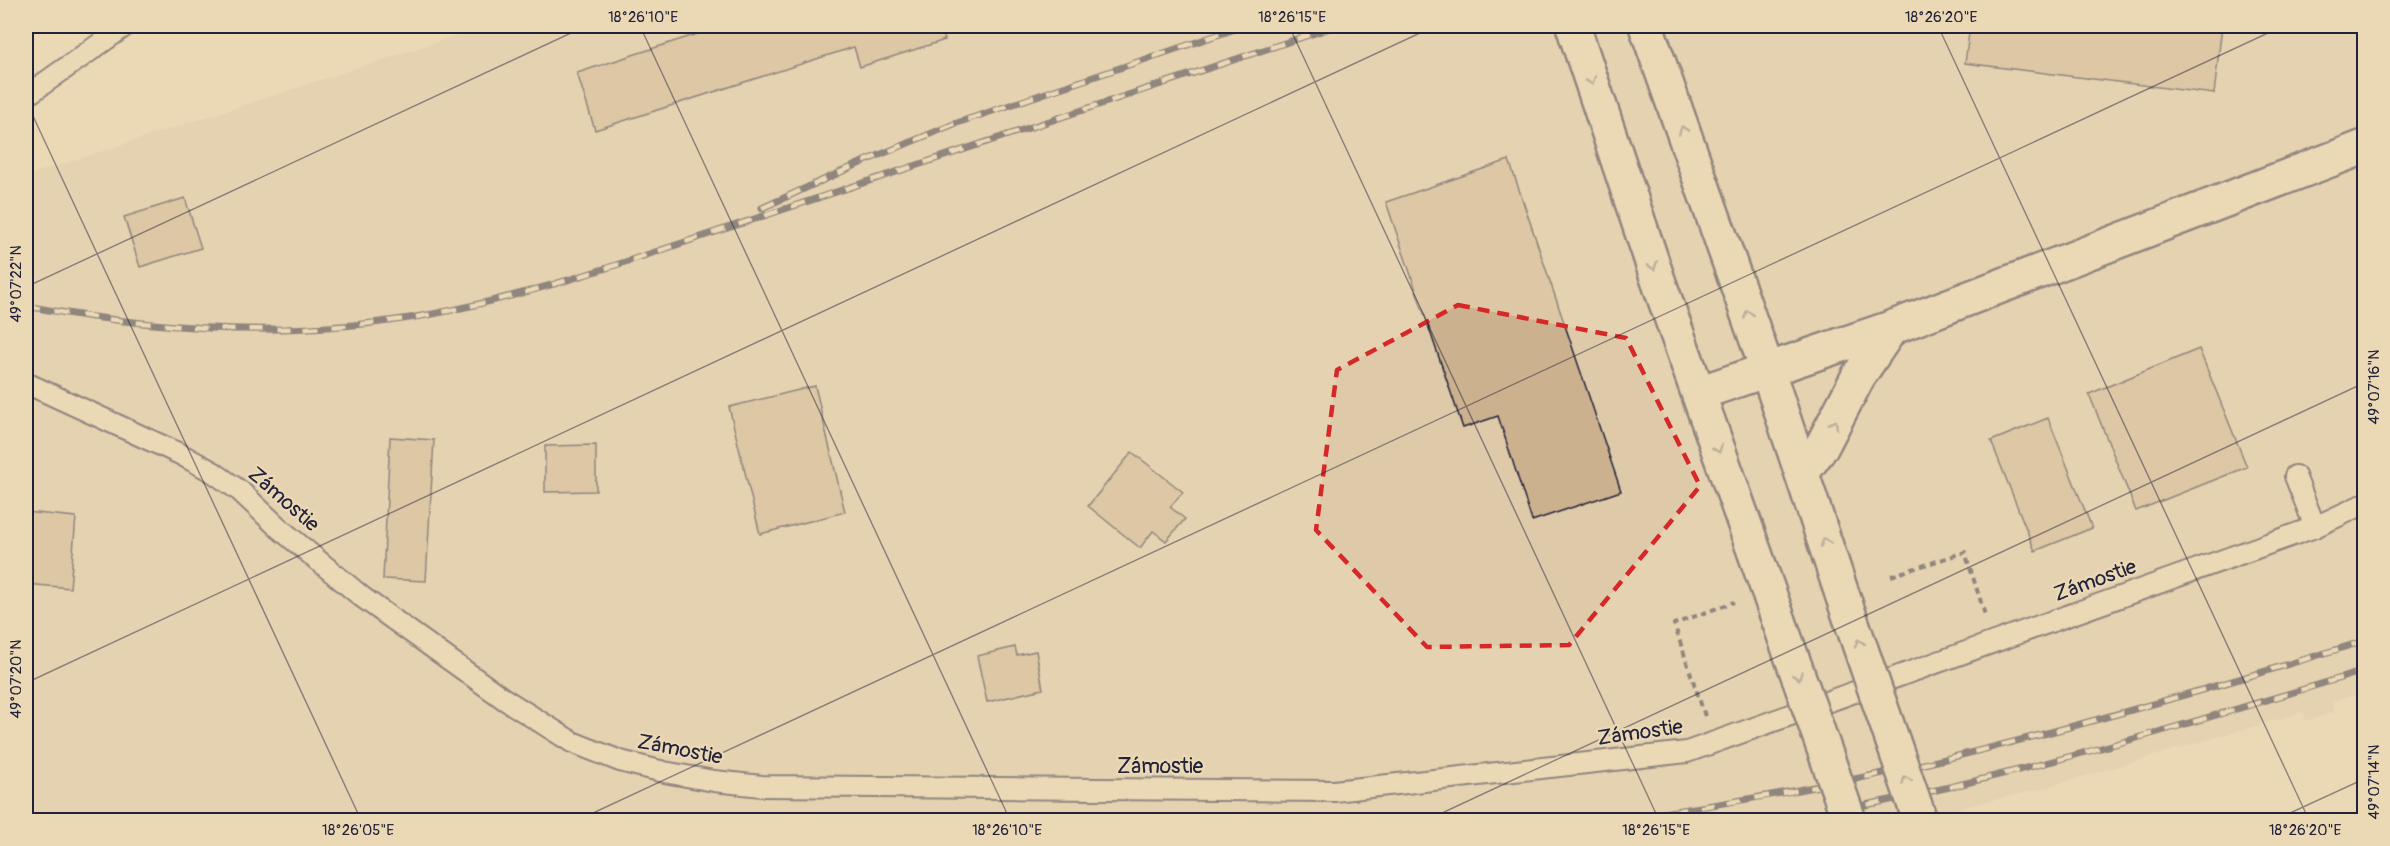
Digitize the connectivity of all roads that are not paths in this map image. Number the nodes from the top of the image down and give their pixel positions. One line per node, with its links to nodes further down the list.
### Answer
1 (125, 26): 4 (lane)
2 (1573, 26): 9 (main road, one-way to 9)
3 (1646, 26): 7 (main road, one-way to 3)
4 (26, 96)
5 (2364, 147): 6 (main road)
6 (1891, 328): 7 (main road); 10 (main road, one-way to 6)
7 (1767, 369): 9 (main road); 10 (main road)
8 (26, 383): 13 (lane, Zámostie)
9 (1699, 393): 14 (main road, one-way to 14, bridge)
10 (1802, 472): 15 (main road, one-way to 10, bridge)
11 (2295, 476): 13 (lane)
12 (2364, 504): 13 (lane, Zámostie)
13 (2315, 527)
14 (1850, 820)
15 (1920, 820)

